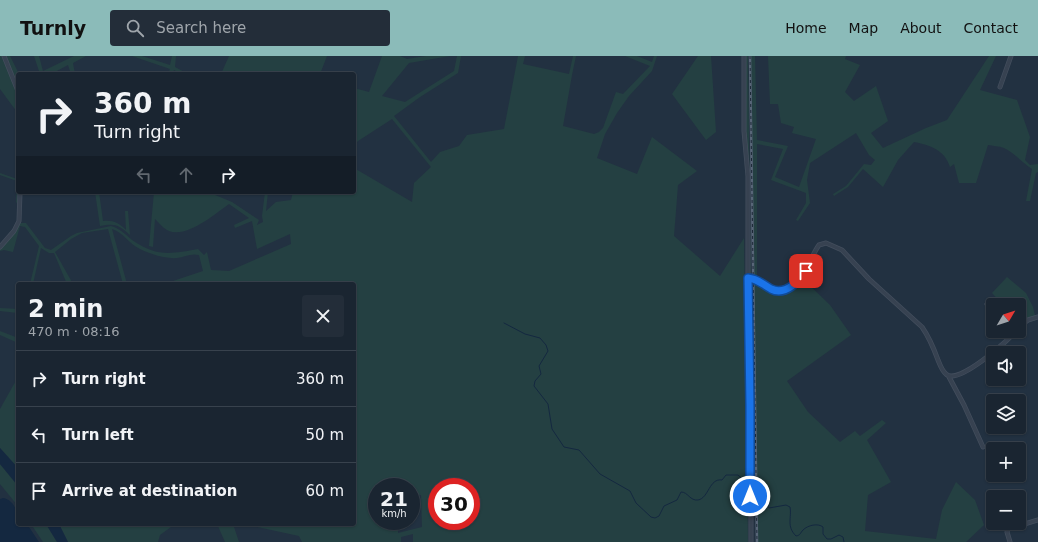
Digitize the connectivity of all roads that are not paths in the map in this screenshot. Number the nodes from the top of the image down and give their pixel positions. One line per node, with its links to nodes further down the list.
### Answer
1 (4, 56): 4 (street)
2 (744, 56): 8 (street)
3 (1011, 56): 5 (street)
4 (16, 86)
5 (1000, 87)
6 (20, 194): 7 (street)
7 (0, 247)
8 (748, 278): 12 (street); 15 (street)
9 (1038, 317): 10 (street)
10 (1026, 322)
11 (1008, 338): 12 (street)
12 (949, 377): 13 (street)
13 (983, 447)
14 (1038, 520): 16 (street)
15 (751, 542)
16 (1010, 542)

